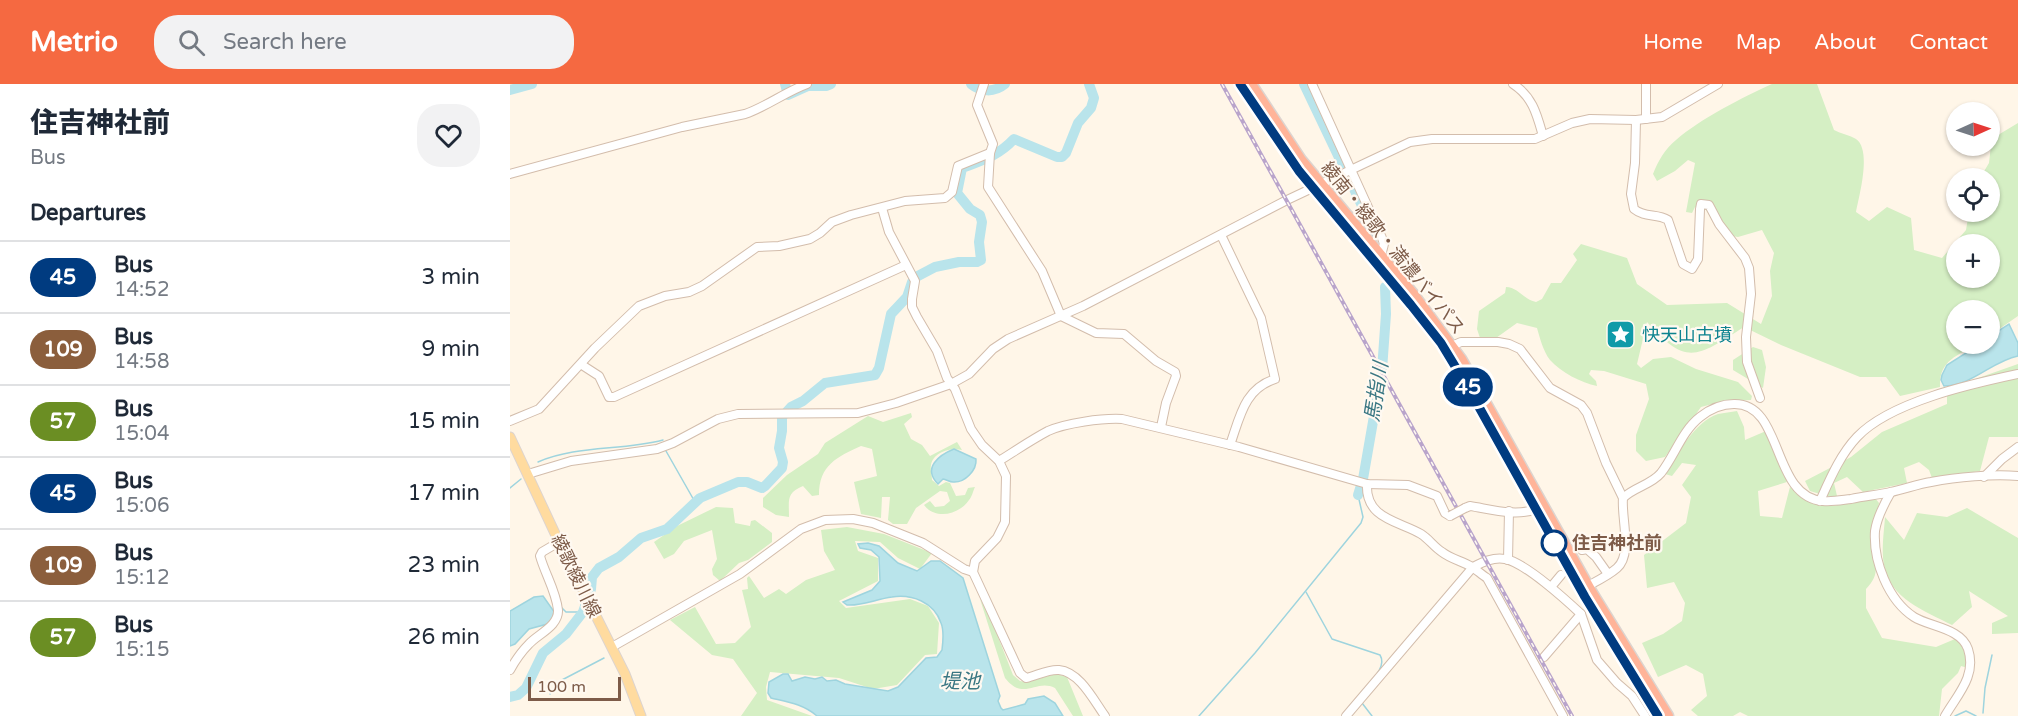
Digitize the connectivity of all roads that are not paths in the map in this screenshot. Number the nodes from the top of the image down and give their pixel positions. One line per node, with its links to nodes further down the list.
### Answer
1 (807, 84): 14 (street)
2 (1240, 84): 15 (highway, 綾南・綾歌・満濃バイパス)
3 (1251, 84): 15 (highway, 綾南・綾歌・満濃バイパス)
4 (1514, 84): 11 (street)
5 (1646, 84): 9 (street)
6 (1718, 84): 9 (street)
7 (1312, 86): 13 (street)
8 (983, 88): 12 (street)
9 (1646, 119): 10 (street)
10 (1636, 120): 11 (street); 25 (street)
11 (1543, 136): 13 (street)
12 (990, 156): 16 (street); 20 (street)
13 (1347, 172): 15 (street); 18 (street)
14 (510, 174)
15 (1317, 186): 17 (street); 18 (highway, 綾南・綾歌・満濃バイパス); 21 (highway, 綾南・綾歌・満濃バイパス)
16 (882, 207): 19 (street); 22 (street)
17 (1221, 235): 20 (street); 29 (street)
18 (1382, 256): 21 (highway, 綾南・綾歌・満濃バイパス)
19 (906, 265): 22 (street); 24 (street)
20 (1061, 316): 24 (street); 27 (street)
21 (1449, 348): 37 (street); 39 (highway, 綾南・綾歌・満濃バイパス); 49 (highway, 綾南・綾歌・満濃バイパス)
22 (582, 364): 26 (street)
23 (2018, 374): 38 (street)
24 (951, 384): 31 (street); 32 (street)
25 (1760, 398)
26 (510, 421)
27 (1161, 427): 29 (street); 31 (street)
28 (510, 437): 32 (main road, 綾歌綾川線)
29 (1230, 445): 35 (street)
30 (2018, 447): 34 (street)
31 (999, 461): 45 (street)
32 (528, 474): 41 (main road, 綾歌綾川線)
33 (2018, 476): 34 (street)
34 (1984, 477): 36 (street)
35 (1363, 483): 40 (street, bridge); 44 (street)
36 (1891, 492): 38 (street); 61 (street)
37 (1623, 498): 38 (street); 46 (street)
38 (1820, 501)
39 (1536, 509): 40 (street); 49 (highway, 綾南・綾歌・満濃バイパス)
40 (1509, 511): 43 (street)
41 (559, 542): 51 (main road, 綾歌綾川線); 53 (street)
42 (1582, 550): 46 (street)
43 (1508, 560): 44 (street); 48 (street)
44 (1473, 567): 57 (street); 58 (street)
45 (973, 572): 51 (street); 56 (street)
46 (1608, 574): 49 (street)
47 (1561, 575): 48 (street)
48 (1551, 587): 50 (street)
49 (1584, 588): 59 (highway, 綾南・綾歌・満濃バイパス); 60 (highway, 綾南・綾歌・満濃バイパス)
50 (1581, 614): 52 (street); 54 (street)
51 (612, 647): 55 (main road, 綾歌綾川線)
52 (1544, 657)
53 (510, 670)
54 (1643, 715)
55 (641, 716)
56 (1105, 716)
57 (1346, 716)
58 (1563, 716)
59 (1658, 716)
60 (1668, 716)
61 (1945, 716)

